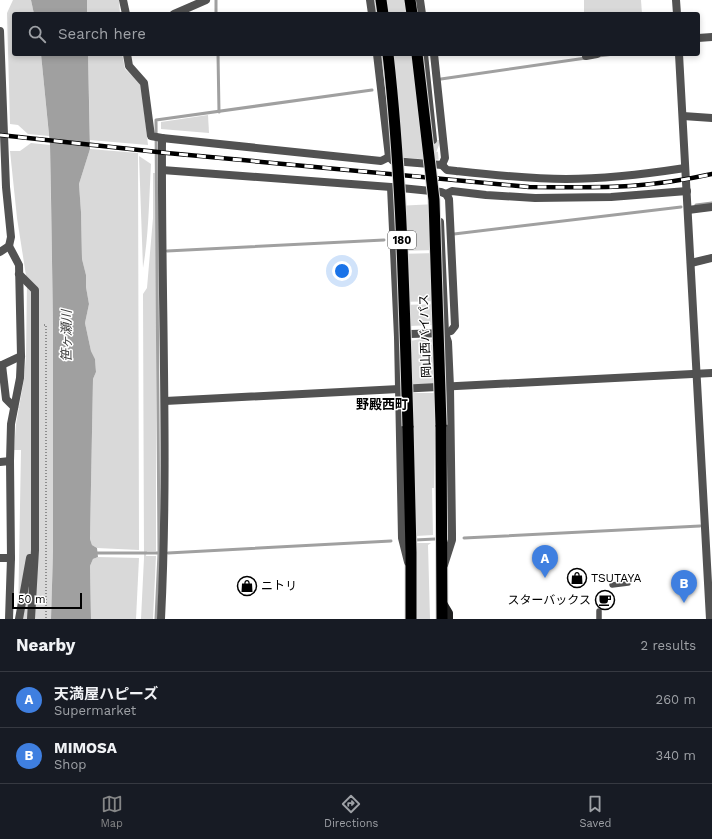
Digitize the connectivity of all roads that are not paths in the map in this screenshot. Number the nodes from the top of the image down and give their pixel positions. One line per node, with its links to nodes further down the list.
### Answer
1 (123, 0): 8 (street)
2 (206, 0): 9 (street)
3 (370, 0): 10 (street)
4 (381, 0): 11 (highway)
5 (410, 0): 12 (highway)
6 (420, 0): 13 (street)
7 (676, 0): 14 (street)
8 (126, 12)
9 (179, 12)
10 (372, 12)
11 (383, 12)
12 (412, 12)
13 (422, 12)
14 (677, 12)
15 (0, 31): 39 (street)
16 (712, 37): 17 (street)
17 (700, 38)
18 (127, 56): 27 (street)
19 (377, 56): 29 (street)
20 (388, 56): 60 (highway, 岡山西バイパス / 180, bridge)
21 (417, 56): 59 (highway, 岡山西バイパス, bridge)
22 (424, 56): 28 (street)
23 (434, 56): 30 (street)
24 (679, 56): 25 (street)
25 (683, 116): 26 (street); 31 (street)
26 (712, 118)
27 (159, 137): 29 (street); 32 (street)
28 (433, 140)
29 (389, 157): 30 (street)
30 (442, 165): 31 (street)
31 (686, 168): 34 (street)
32 (162, 170): 33 (street); 52 (street)
33 (391, 187): 35 (street); 45 (street)
34 (687, 191): 35 (street); 37 (street)
35 (446, 194): 44 (street)
36 (712, 207): 37 (street)
37 (688, 210): 42 (street)
38 (440, 222): 44 (street)
39 (9, 246): 40 (street); 43 (street)
40 (0, 252)
41 (712, 258): 42 (street)
42 (690, 263): 49 (street)
43 (19, 274): 46 (street); 56 (street)
44 (444, 333): 45 (street); 50 (street)
45 (398, 337): 51 (street)
46 (21, 356): 47 (street); 53 (street)
47 (1, 366): 53 (street)
48 (712, 373): 49 (street)
49 (697, 374): 50 (street); 75 (street)
50 (450, 387): 51 (street); 59 (street)
51 (400, 390): 52 (street); 60 (street)
52 (165, 401): 69 (street)
53 (14, 407): 54 (street)
54 (10, 460): 55 (street); 58 (street)
55 (0, 462)
56 (34, 550): 67 (street); 68 (street)
57 (0, 558): 58 (street)
58 (11, 558): 66 (street)
59 (441, 574): 64 (highway, 岡山西バイパス)
60 (411, 579): 63 (highway, 岡山西バイパス / 180)
61 (628, 583): 62 (lane)
62 (612, 585)
63 (411, 601): 70 (highway); 71 (highway, 岡山西バイパス / 180)
64 (442, 602): 72 (highway, 岡山西バイパス); 73 (main road)
65 (599, 611): 74 (lane)
66 (9, 619)
67 (19, 619)
68 (31, 619)
69 (162, 619)
70 (407, 619)
71 (411, 619)
72 (442, 619)
73 (449, 619)
74 (599, 619)
75 (710, 619)

